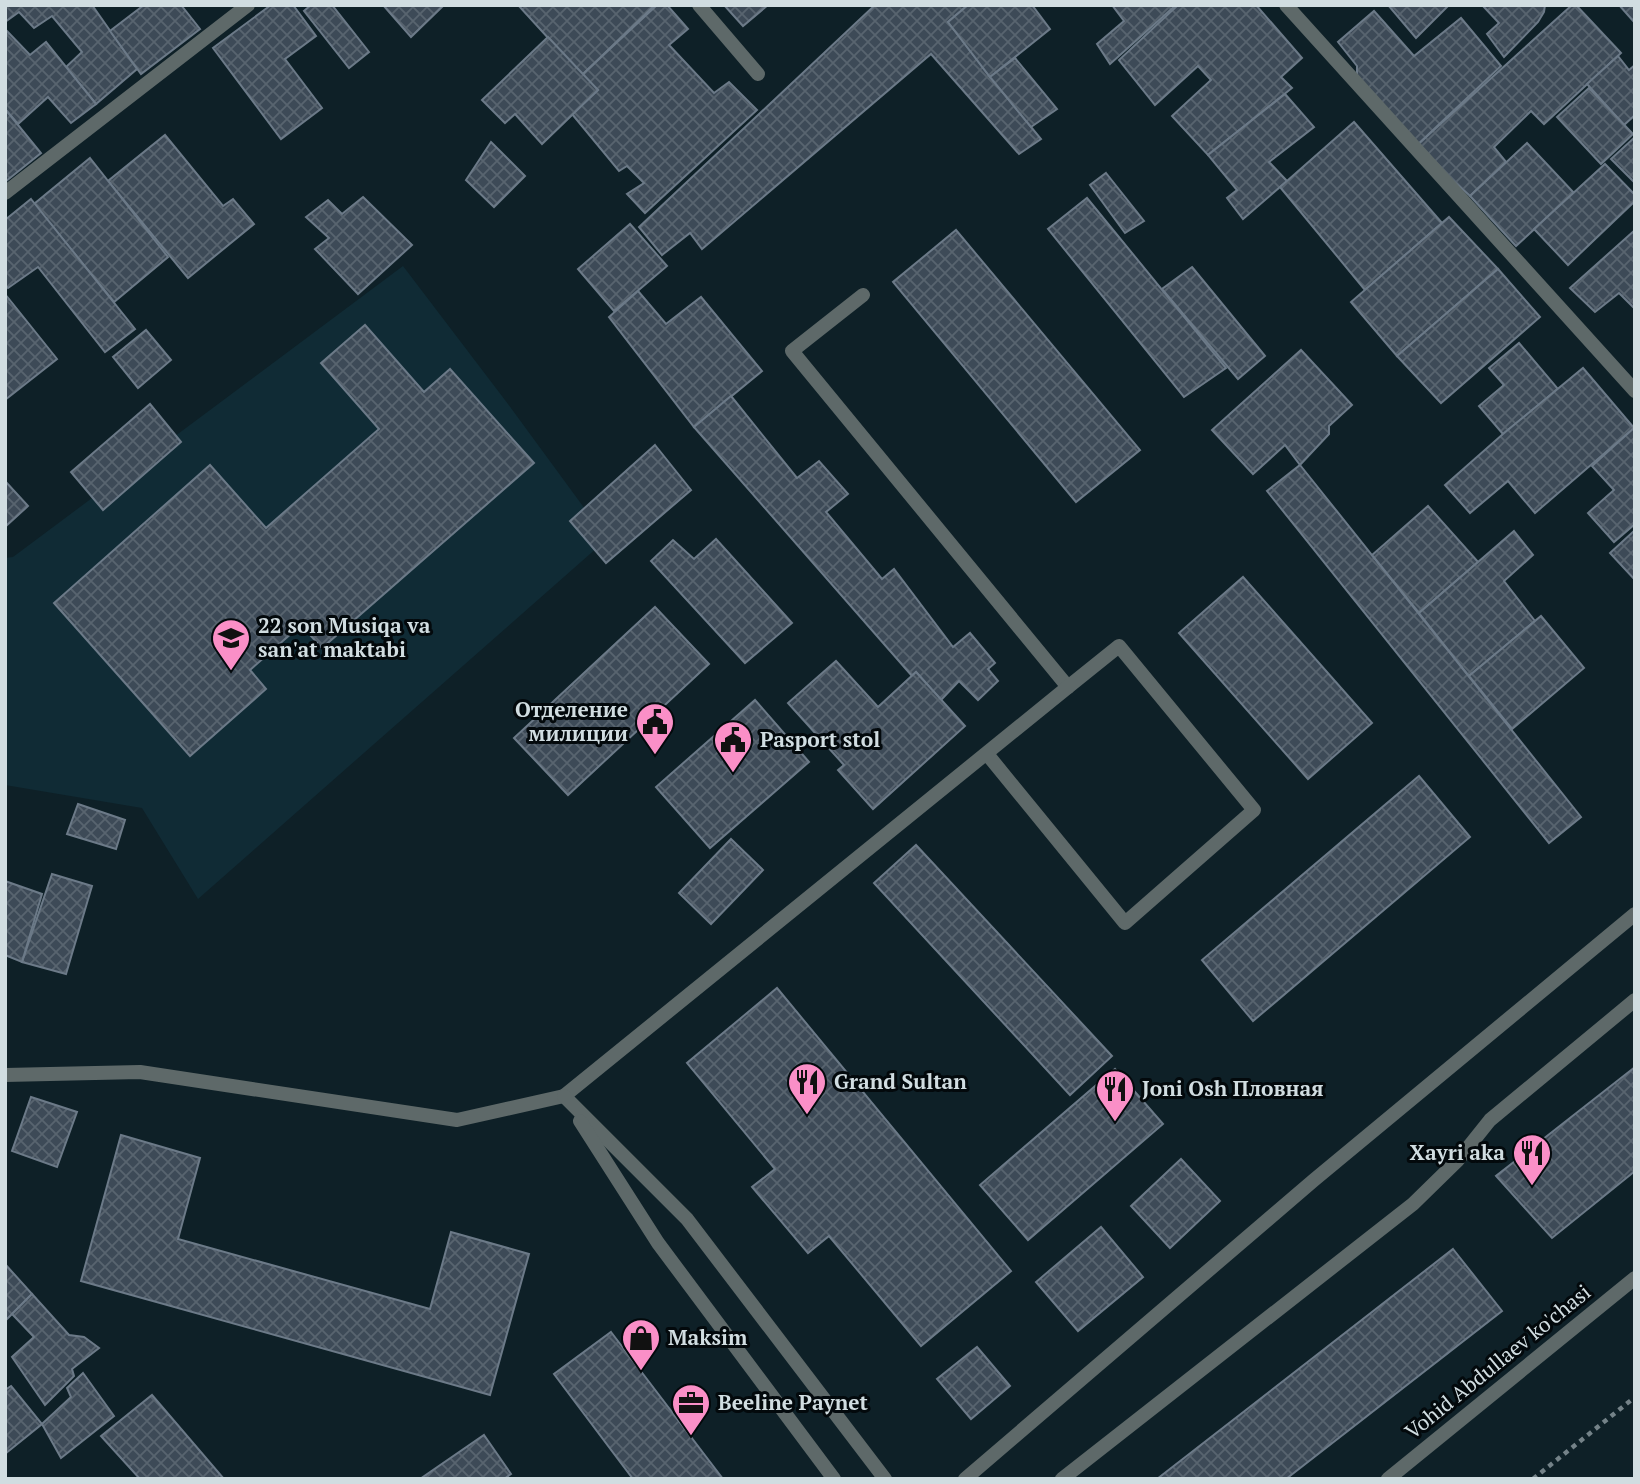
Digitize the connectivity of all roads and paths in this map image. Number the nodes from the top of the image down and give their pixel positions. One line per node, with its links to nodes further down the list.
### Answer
1 (248, 5): 5 (street)
2 (699, 5): 4 (street)
3 (1286, 5): 7 (street)
4 (758, 74)
5 (5, 193)
6 (863, 295): 8 (street)
7 (1635, 391)
8 (1068, 687): 9 (street); 9 (street)
9 (987, 754): 13 (street)
10 (1635, 914): 18 (street)
11 (1635, 1000): 19 (street)
12 (5, 1075): 13 (street)
13 (564, 1096): 16 (street); 17 (street)
14 (1635, 1278): 20 (street, Vohid Abdullaev ko'chasi)
15 (1635, 1397): 21 (path)
16 (834, 1479)
17 (885, 1479)
18 (965, 1479)
19 (1062, 1479)
20 (1388, 1479)
21 (1533, 1479)

